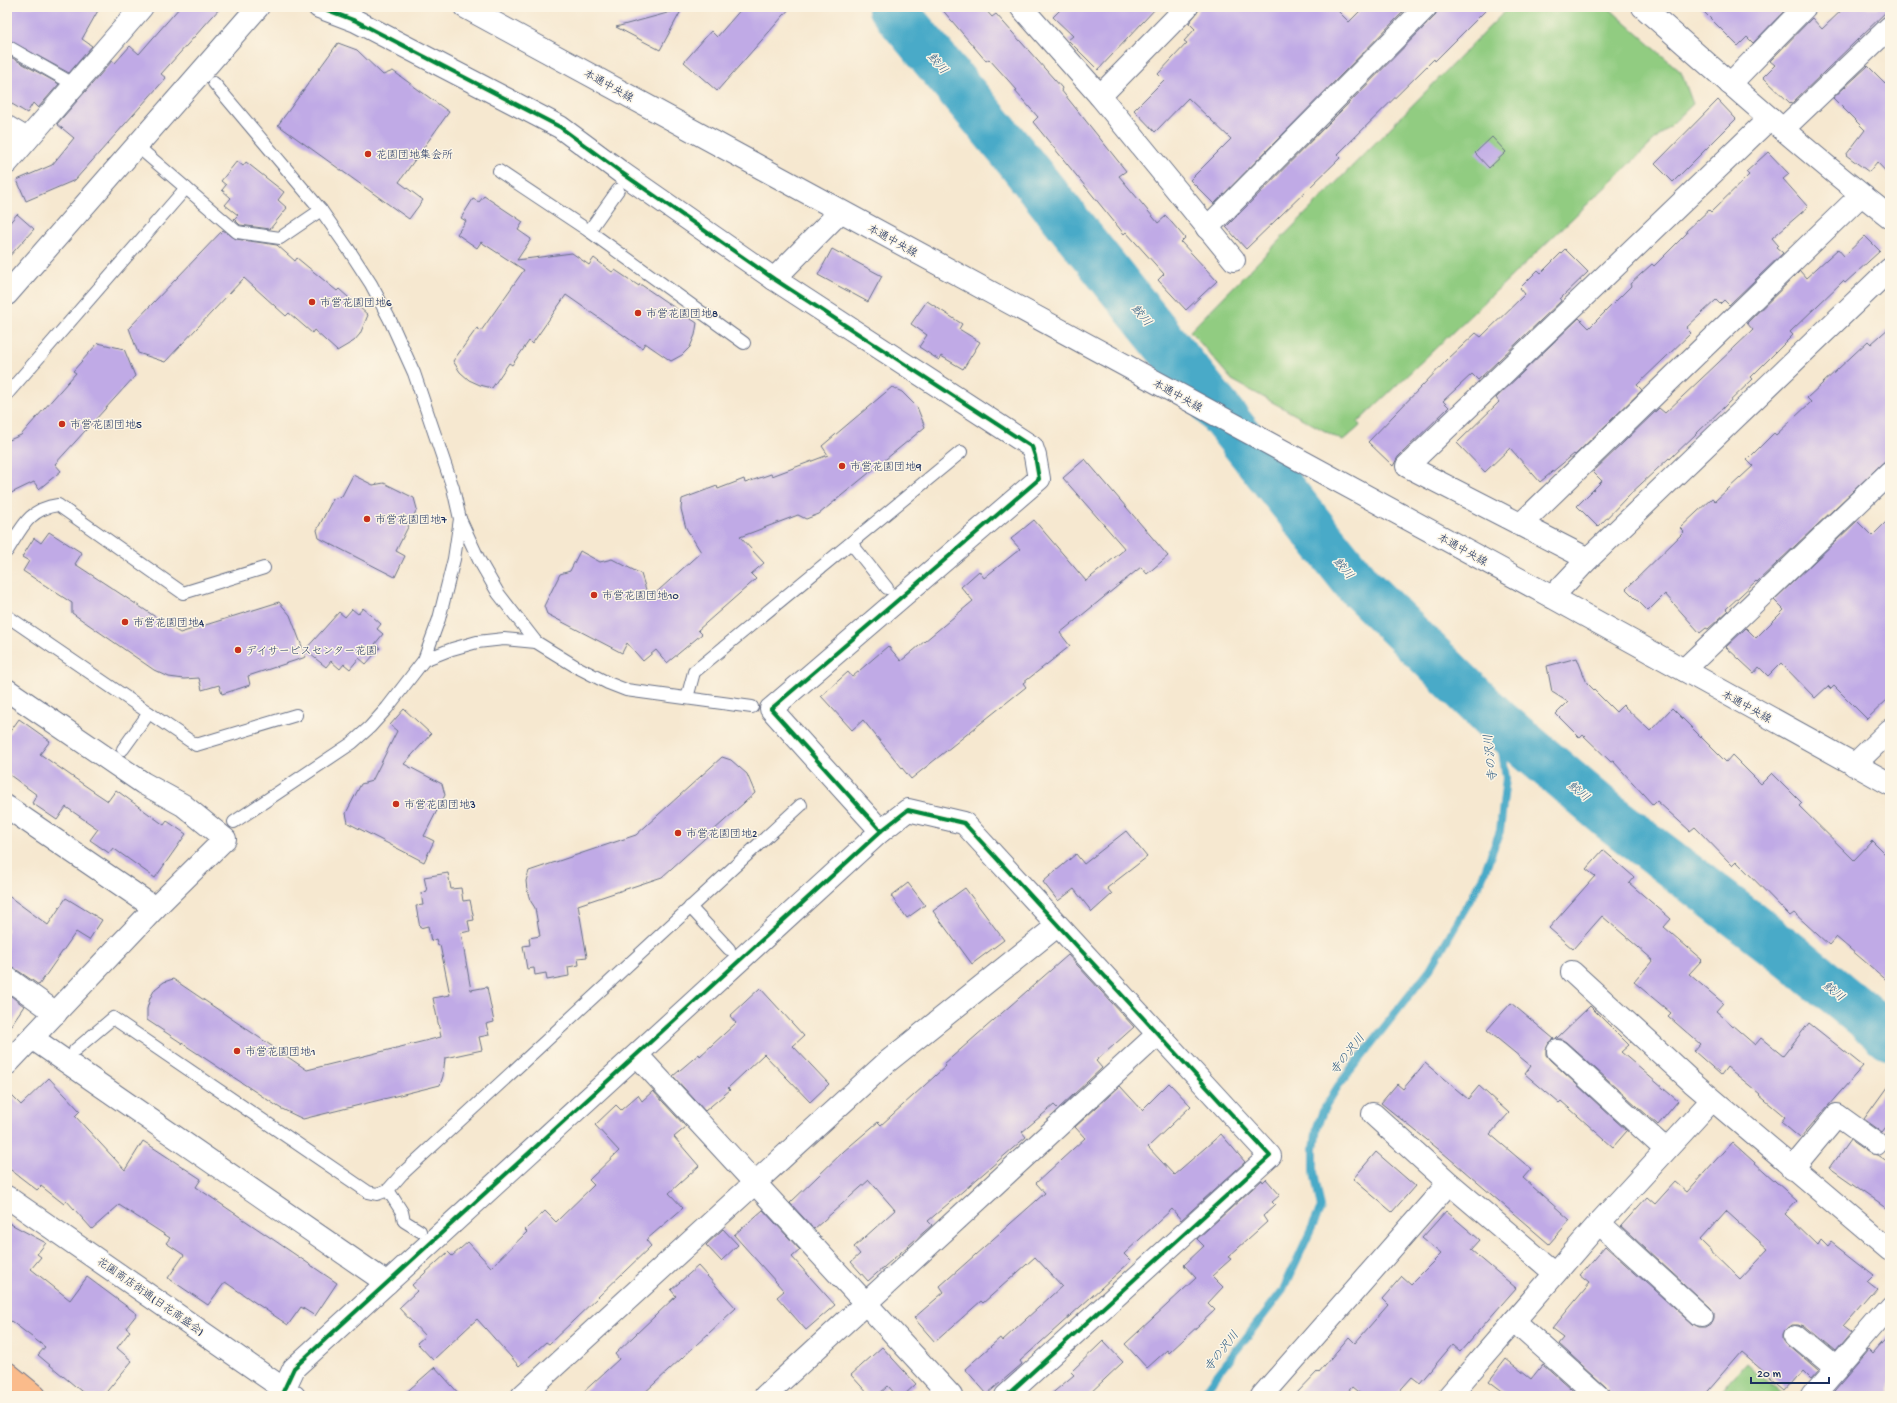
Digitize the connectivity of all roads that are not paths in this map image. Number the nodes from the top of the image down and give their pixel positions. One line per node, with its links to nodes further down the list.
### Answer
1 (142, 7): 14 (street)
2 (258, 7): 19 (street)
3 (319, 7): 32 (street)
4 (465, 7): 26 (street, 本通中央線)
5 (1021, 7): 15 (street)
6 (1186, 7): 15 (street)
7 (1426, 7): 28 (street)
8 (1643, 7): 13 (street)
9 (1805, 7): 13 (street)
10 (1890, 27): 16 (street)
11 (7, 46): 14 (lane)
12 (214, 84): 25 (lane)
13 (1730, 84): 16 (street)
14 (75, 85): 18 (street)
15 (1100, 96): 28 (street)
16 (1777, 123): 24 (street); 39 (street)
17 (7, 127): 18 (street)
18 (27, 139): 20 (street)
19 (136, 146): 22 (lane); 33 (street)
20 (7, 163)
21 (498, 171): 29 (lane)
22 (186, 188): 25 (lane); 35 (lane)
23 (618, 190): 29 (lane)
24 (1861, 195): 27 (street); 39 (street)
25 (321, 210): 38 (lane)
26 (847, 215): 32 (street); 45 (street, 本通中央線)
27 (1889, 215)
28 (1207, 228): 30 (street)
29 (589, 231): 34 (lane)
30 (1234, 260)
31 (1890, 269): 42 (street)
32 (774, 279): 62 (street)
33 (7, 294)
34 (744, 343)
35 (7, 394)
36 (961, 452): 40 (lane)
37 (1890, 472): 49 (street)
38 (460, 519): 47 (lane); 48 (lane)
39 (1520, 525): 42 (street)
40 (852, 543): 44 (lane); 51 (lane)
41 (7, 551): 43 (lane)
42 (1588, 560): 45 (street)
43 (264, 568)
44 (887, 588)
45 (1552, 598): 49 (street, 本通中央線)
46 (7, 616): 53 (lane)
47 (536, 642): 48 (lane); 51 (lane)
48 (424, 660): 61 (lane)
49 (1684, 670): 57 (street, 本通中央線)
50 (7, 690): 64 (street)
51 (687, 698): 52 (lane)
52 (752, 707)
53 (149, 713): 54 (lane); 56 (lane)
54 (296, 715)
55 (1890, 730): 57 (street)
56 (123, 749)
57 (1854, 765): 58 (street, 本通中央線)
58 (1890, 784)
59 (801, 805): 63 (lane)
60 (7, 807): 64 (street)
61 (234, 822)
62 (881, 831): 65 (street); 74 (street)
63 (690, 907): 66 (lane); 83 (lane)
64 (155, 908): 69 (street)
65 (1057, 926): 70 (street); 81 (street)
66 (729, 949)
67 (1572, 972): 76 (street)
68 (7, 978): 69 (street)
69 (56, 1013): 71 (street)
70 (1158, 1034): 90 (street); 102 (street)
71 (32, 1038): 75 (street); 89 (street)
72 (75, 1050): 83 (lane)
73 (1558, 1051): 79 (street)
74 (637, 1055): 81 (street); 89 (street)
75 (7, 1064)
76 (1712, 1100): 79 (street); 80 (street)
77 (1373, 1114): 82 (street)
78 (1876, 1143): 80 (street)
79 (1666, 1149): 85 (street)
80 (1792, 1169): 87 (street)
81 (754, 1183): 90 (street); 99 (street)
82 (1449, 1183): 88 (street); 103 (street)
83 (388, 1190): 86 (lane)
84 (7, 1197): 97 (street, 花園商店街通(日花商盛会))
85 (1599, 1223): 88 (street); 92 (street)
86 (420, 1231)
87 (1890, 1250)
88 (1555, 1273): 93 (street)
89 (387, 1283): 97 (street)
90 (864, 1304): 100 (street); 101 (street)
91 (1890, 1306): 95 (street)
92 (1701, 1316)
93 (1514, 1321): 104 (street); 105 (street)
94 (1797, 1336): 95 (street)
95 (1836, 1368): 106 (street)
96 (7, 1373): 98 (main road)
97 (287, 1393)
98 (35, 1396)
99 (522, 1396)
100 (765, 1396)
101 (951, 1396)
102 (1006, 1396)
103 (1262, 1396)
104 (1448, 1396)
105 (1598, 1396)
106 (1812, 1396)

